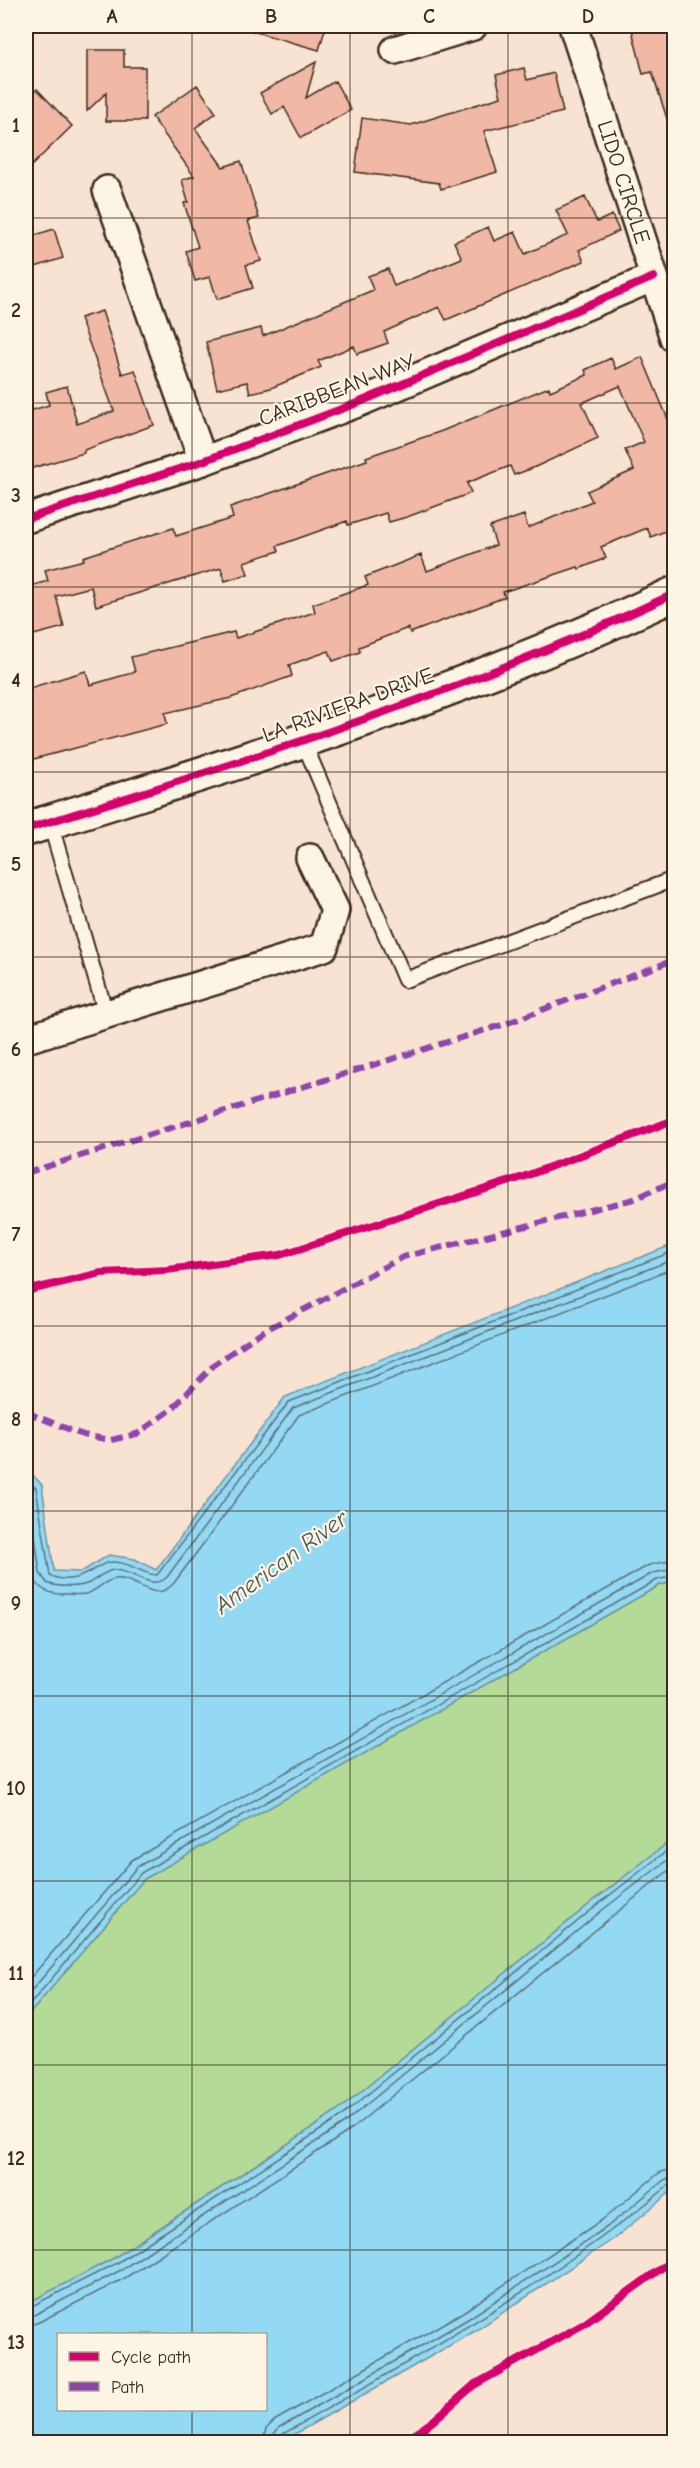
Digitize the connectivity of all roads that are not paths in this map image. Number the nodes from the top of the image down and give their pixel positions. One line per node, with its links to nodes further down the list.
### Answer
1 (473, 26): 3 (street)
2 (573, 26): 5 (street, LIDO CIRCLE)
3 (395, 50)
4 (106, 190): 7 (street)
5 (654, 277): 6 (street, LIDO CIRCLE); 7 (street, CARIBBEAN WAY)
6 (675, 338)
7 (203, 461): 8 (street, CARIBBEAN WAY)
8 (26, 519)
9 (675, 594): 10 (street, LA RIVIERA DRIVE)
10 (303, 741): 11 (street, LA RIVIERA DRIVE); 13 (lane)
11 (38, 826): 14 (lane)
12 (310, 858): 14 (street)
13 (675, 879)
14 (106, 1014): 15 (street)
15 (26, 1039)

